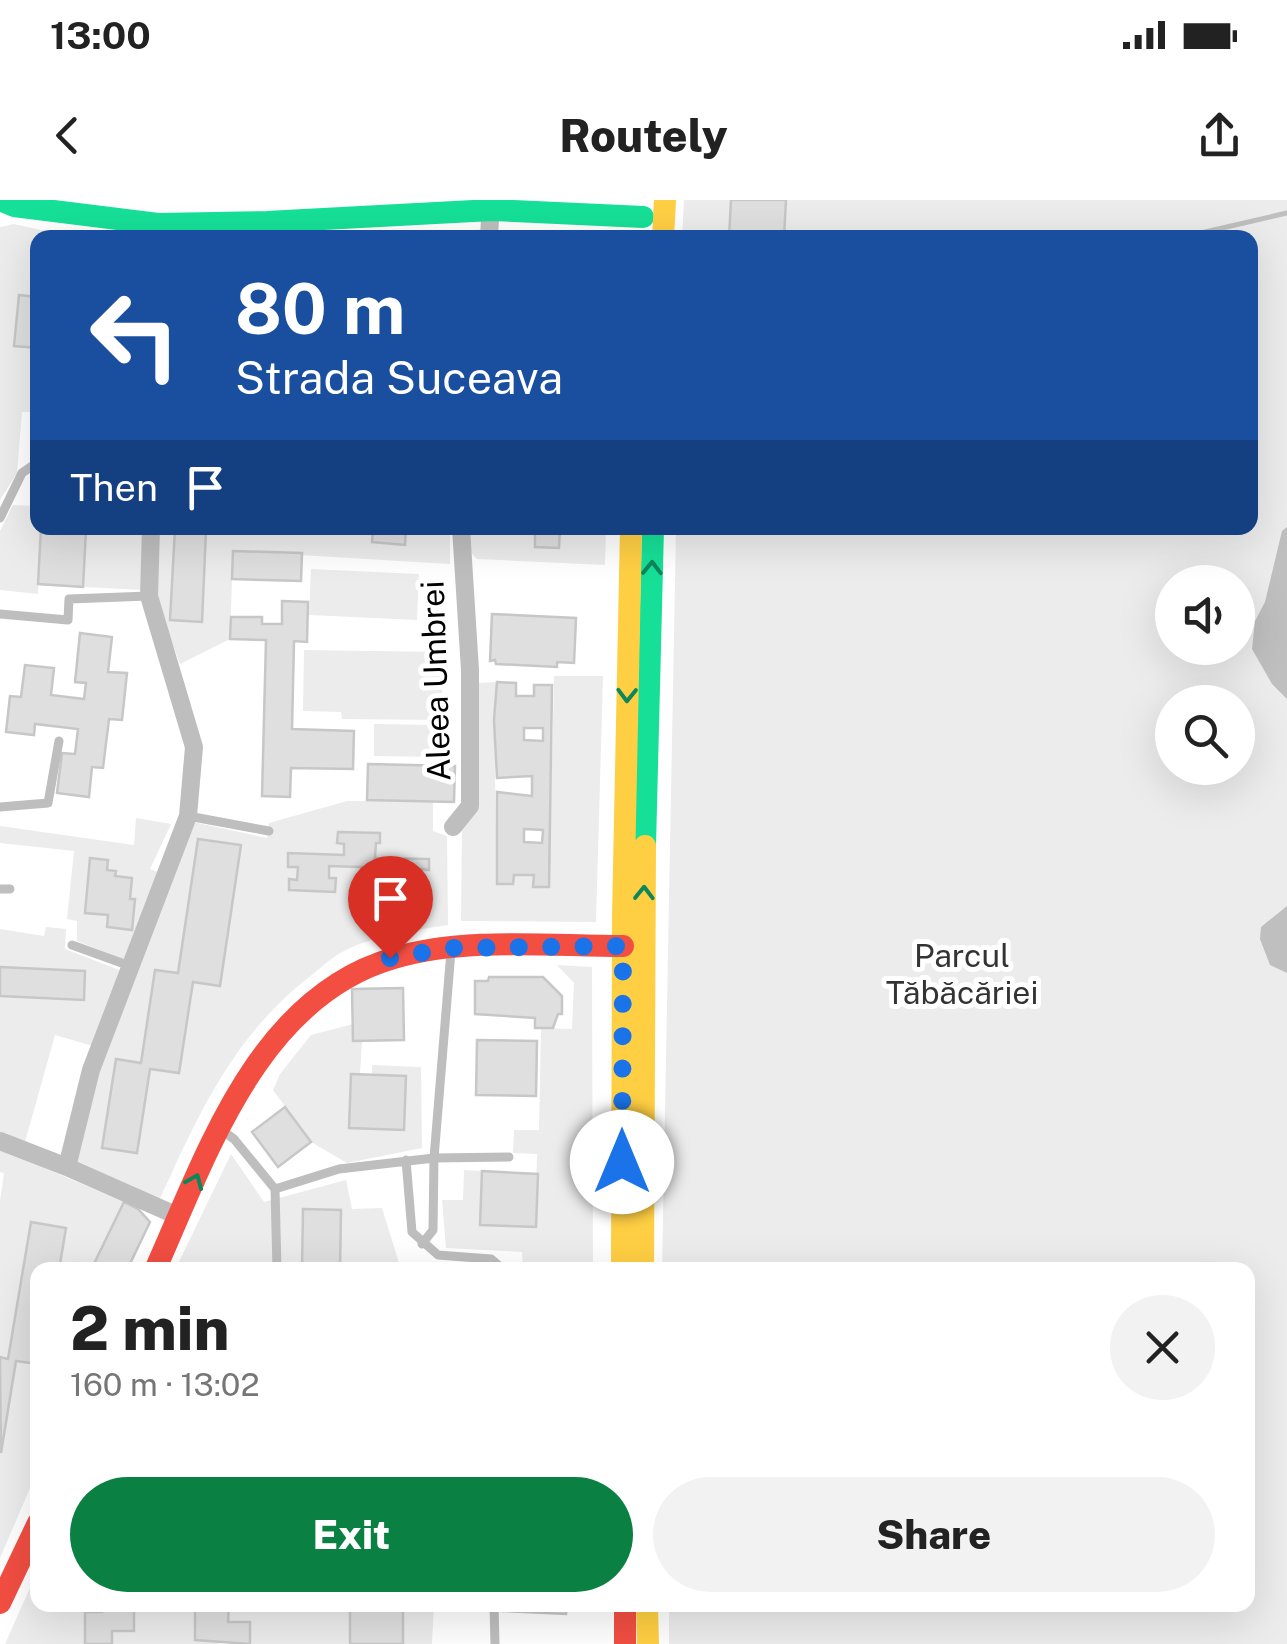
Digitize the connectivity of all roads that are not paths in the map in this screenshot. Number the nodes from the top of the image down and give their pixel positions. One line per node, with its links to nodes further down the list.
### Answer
1 (665, 200): 8 (main road)
2 (492, 205): 5 (main road); 6 (main road); 7 (street)
3 (5, 206): 4 (main road)
4 (83, 208): 5 (main road)
5 (392, 208)
6 (643, 218)
7 (490, 230)
8 (663, 230)
9 (30, 467): 10 (lane)
10 (0, 518)
11 (151, 535): 15 (street)
12 (462, 535): 20 (street, Aleea Umbrei)
13 (631, 535): 23 (main road, one-way to 23)
14 (653, 535): 39 (main road, one-way to 14)
15 (149, 596): 16 (lane); 19 (street)
16 (0, 614)
17 (58, 741): 18 (lane)
18 (0, 807)
19 (188, 816): 21 (lane); 25 (street)
20 (453, 827)
21 (269, 831)
22 (72, 944): 25 (lane)
23 (623, 946): 24 (main road); 38 (main road)
24 (452, 948): 26 (main road); 29 (lane)
25 (131, 966): 31 (street)
26 (218, 1128): 32 (lane); 33 (main road, one-way to 26)
27 (0, 1142): 31 (street)
28 (508, 1157): 29 (lane)
29 (434, 1158): 30 (lane); 34 (lane)
30 (406, 1160): 32 (lane); 34 (lane)
31 (67, 1167): 33 (street)
32 (274, 1189): 36 (lane)
33 (180, 1217): 35 (main road)
34 (422, 1244): 37 (lane)
35 (159, 1262)
36 (278, 1262)
37 (495, 1262)
38 (622, 1262)
39 (643, 1262)
40 (30, 1540): 41 (main road)
41 (0, 1603)
42 (494, 1612): 45 (lane)
43 (625, 1612): 46 (main road)
44 (648, 1612): 47 (main road)
45 (494, 1644)
46 (625, 1644)
47 (648, 1644)

